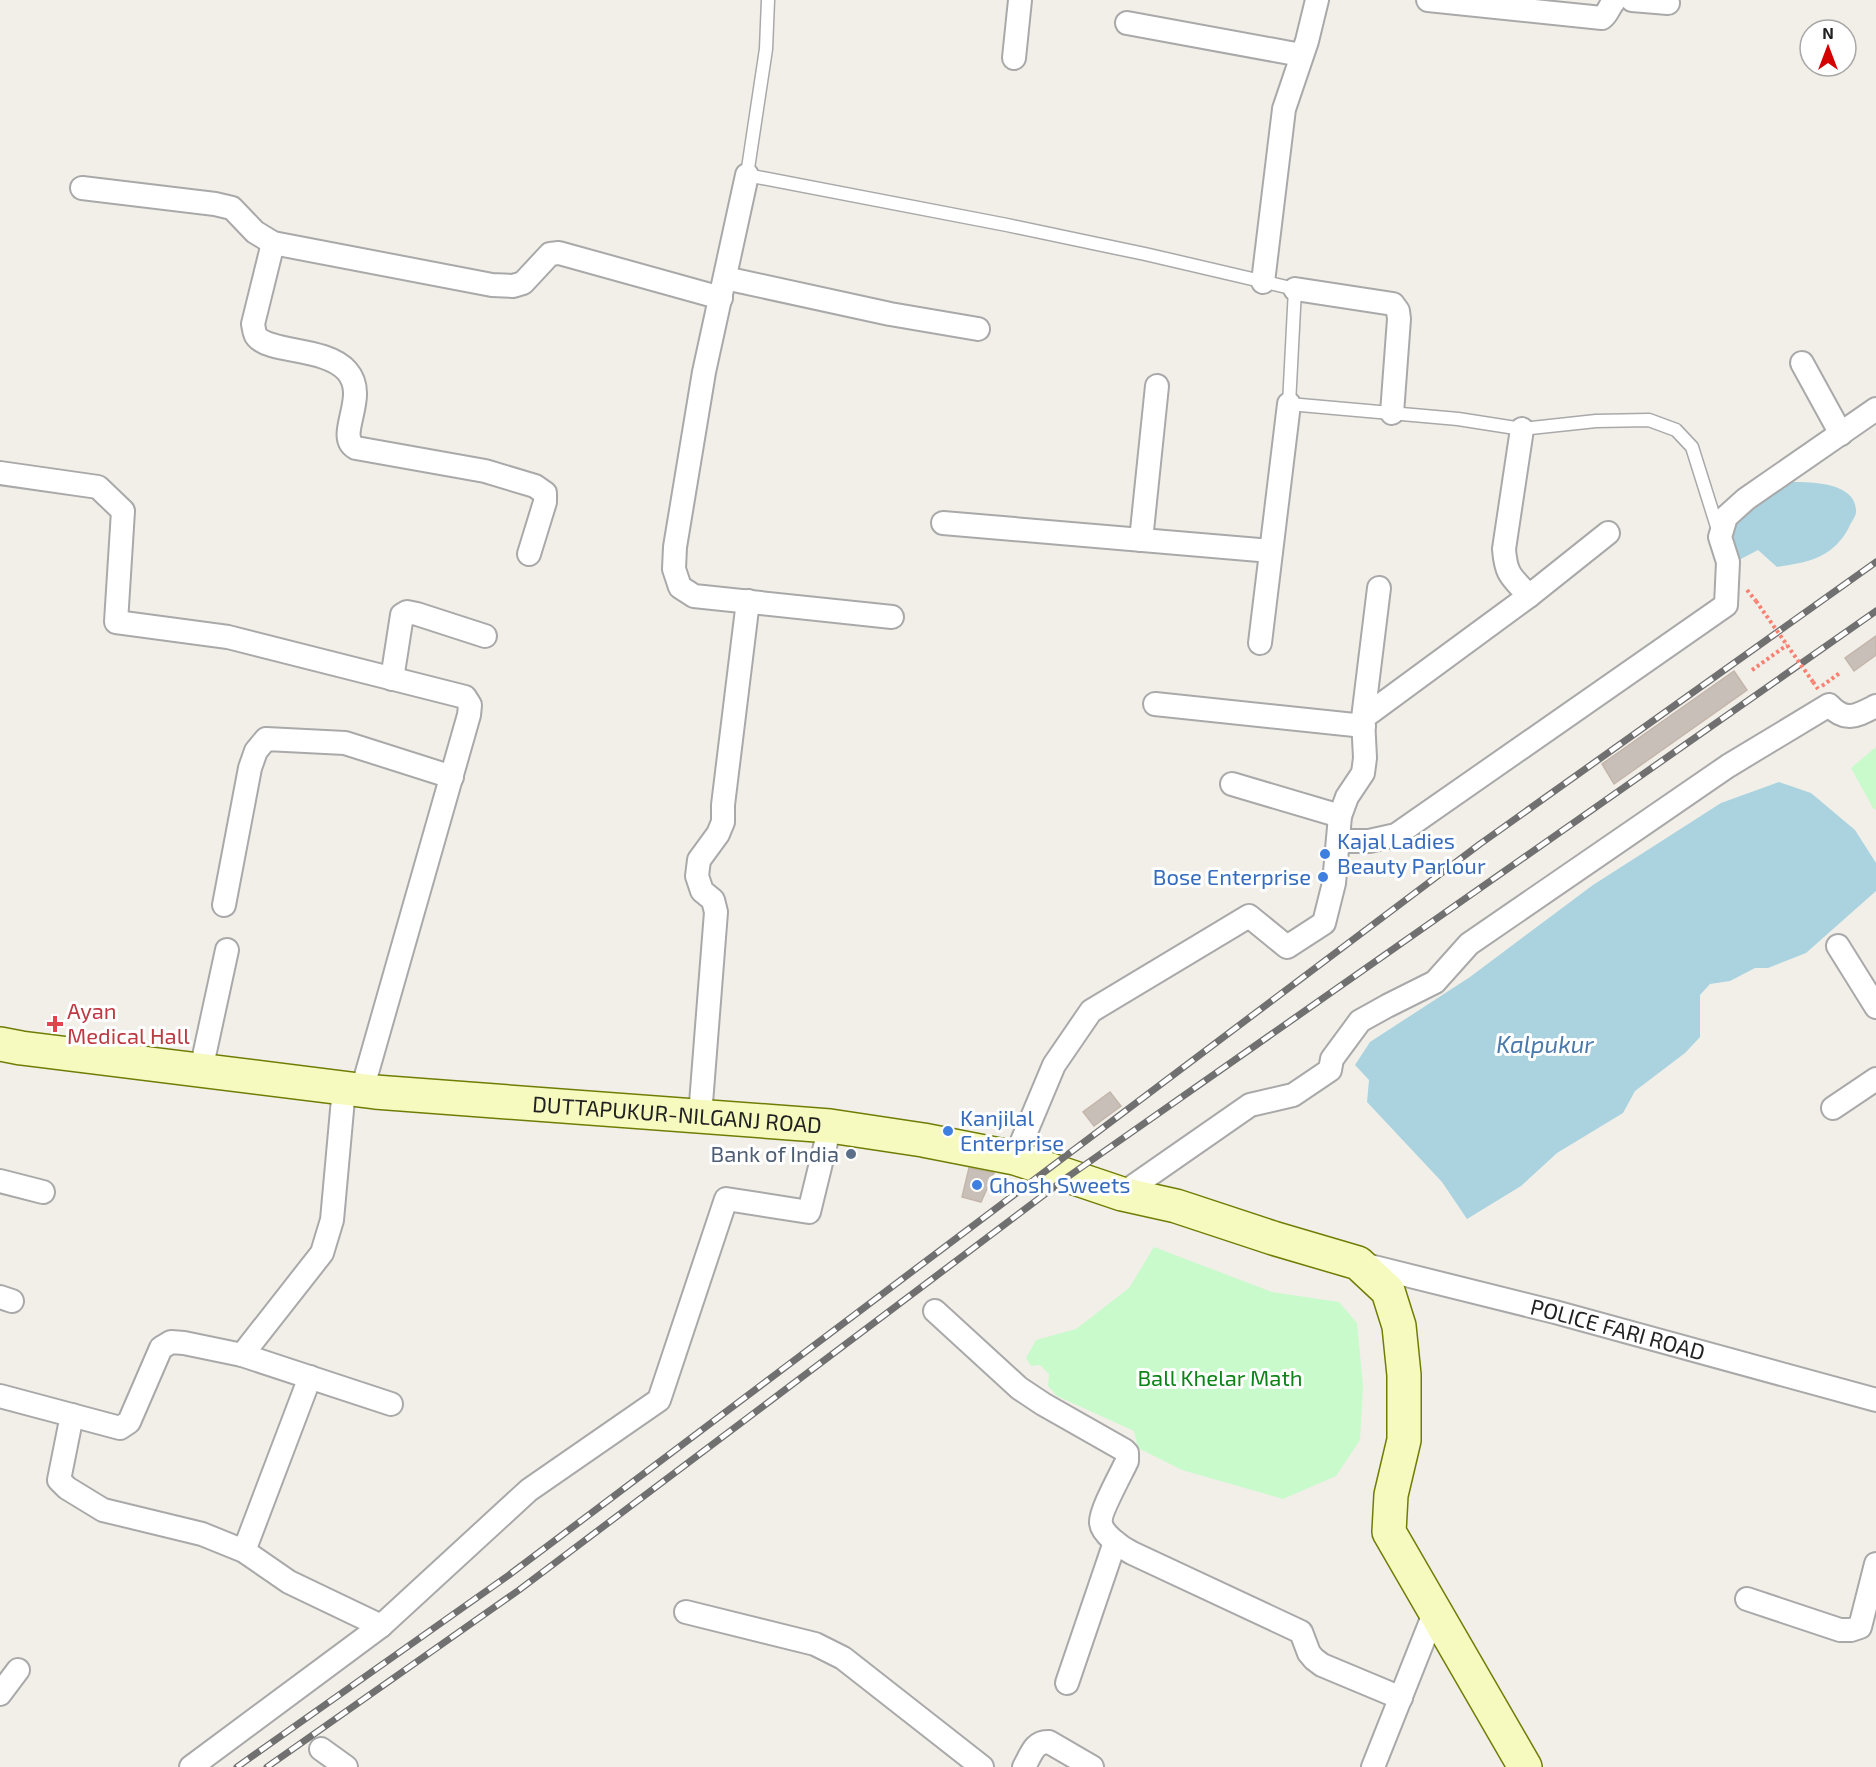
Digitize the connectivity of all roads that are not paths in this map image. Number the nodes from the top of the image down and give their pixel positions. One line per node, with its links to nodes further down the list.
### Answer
1 (768, 0): 12 (lane)
2 (1020, 0): 11 (street)
3 (1317, 0): 10 (street)
4 (1428, 0): 8 (street)
5 (1615, 0): 8 (street)
6 (1632, 0): 7 (street)
7 (1668, 3)
8 (1528, 5)
9 (1127, 22): 10 (street)
10 (1302, 56): 15 (street)
11 (1014, 58)
12 (747, 175): 15 (lane); 16 (street)
13 (82, 188): 14 (street)
14 (273, 243): 16 (street); 32 (street)
15 (1263, 282): 17 (lane)
16 (723, 288): 18 (street); 35 (street)
17 (1294, 289): 21 (lane); 23 (street)
18 (978, 329)
19 (1802, 363): 25 (street)
20 (1157, 386): 30 (street)
21 (1289, 404): 23 (lane); 31 (street)
22 (1876, 409): 25 (street)
23 (1392, 413): 24 (lane)
24 (1522, 429): 29 (lane); 34 (street)
25 (1841, 434): 29 (street)
26 (0, 473): 39 (street)
27 (943, 522): 30 (street)
28 (1608, 533): 34 (street)
29 (1720, 537): 46 (street)
30 (1141, 540): 31 (street)
31 (1271, 551): 38 (street)
32 (529, 555)
33 (1379, 588): 42 (street)
34 (1529, 596): 42 (street)
35 (748, 602): 36 (street); 56 (street)
36 (892, 617)
37 (485, 636): 39 (street)
38 (1260, 643)
39 (392, 679): 43 (street)
40 (1155, 704): 42 (street)
41 (1876, 706): 61 (street)
42 (1364, 722): 45 (street)
43 (452, 777): 47 (street); 54 (street)
44 (1232, 784): 45 (street)
45 (1340, 816): 46 (street)
46 (1338, 842): 58 (street)
47 (224, 905)
48 (1838, 946): 50 (street)
49 (227, 950): 52 (street)
50 (1876, 1007)
51 (0, 1044): 52 (main road, DUTTAPUKUR-NILGANJ ROAD)
52 (201, 1070): 54 (main road, DUTTAPUKUR-NILGANJ ROAD)
53 (1876, 1079): 55 (street)
54 (353, 1089): 56 (main road, DUTTAPUKUR-NILGANJ ROAD); 64 (street)
55 (1833, 1108)
56 (700, 1116): 57 (main road, DUTTAPUKUR-NILGANJ ROAD)
57 (830, 1126): 58 (main road, DUTTAPUKUR-NILGANJ ROAD); 76 (street)
58 (1015, 1158): 61 (main road, DUTTAPUKUR-NILGANJ ROAD)
59 (0, 1181): 60 (street)
60 (43, 1192)
61 (1122, 1194): 62 (main road, DUTTAPUKUR-NILGANJ ROAD)
62 (1358, 1263): 67 (street, POLICE FARI ROAD); 74 (main road, DUTTAPUKUR-NILGANJ ROAD)
63 (935, 1311): 70 (street)
64 (242, 1355): 65 (street); 69 (street)
65 (310, 1377): 68 (street); 71 (street)
66 (0, 1396): 69 (street)
67 (1876, 1400)
68 (391, 1404)
69 (72, 1415): 71 (street)
70 (1115, 1542): 78 (street); 80 (street)
71 (244, 1551): 76 (street)
72 (1876, 1564): 73 (street)
73 (1747, 1599)
74 (1435, 1611): 80 (street); 88 (main road, DUTTAPUKUR-NILGANJ ROAD)
75 (686, 1612): 84 (street)
76 (381, 1626): 82 (street)
77 (18, 1670): 79 (street)
78 (1067, 1683)
79 (0, 1694)
80 (1401, 1698): 87 (street)
81 (321, 1749): 83 (street)
82 (190, 1767)
83 (346, 1767)
84 (982, 1767)
85 (1024, 1767): 86 (street)
86 (1092, 1767)
87 (1373, 1767)
88 (1525, 1767)

